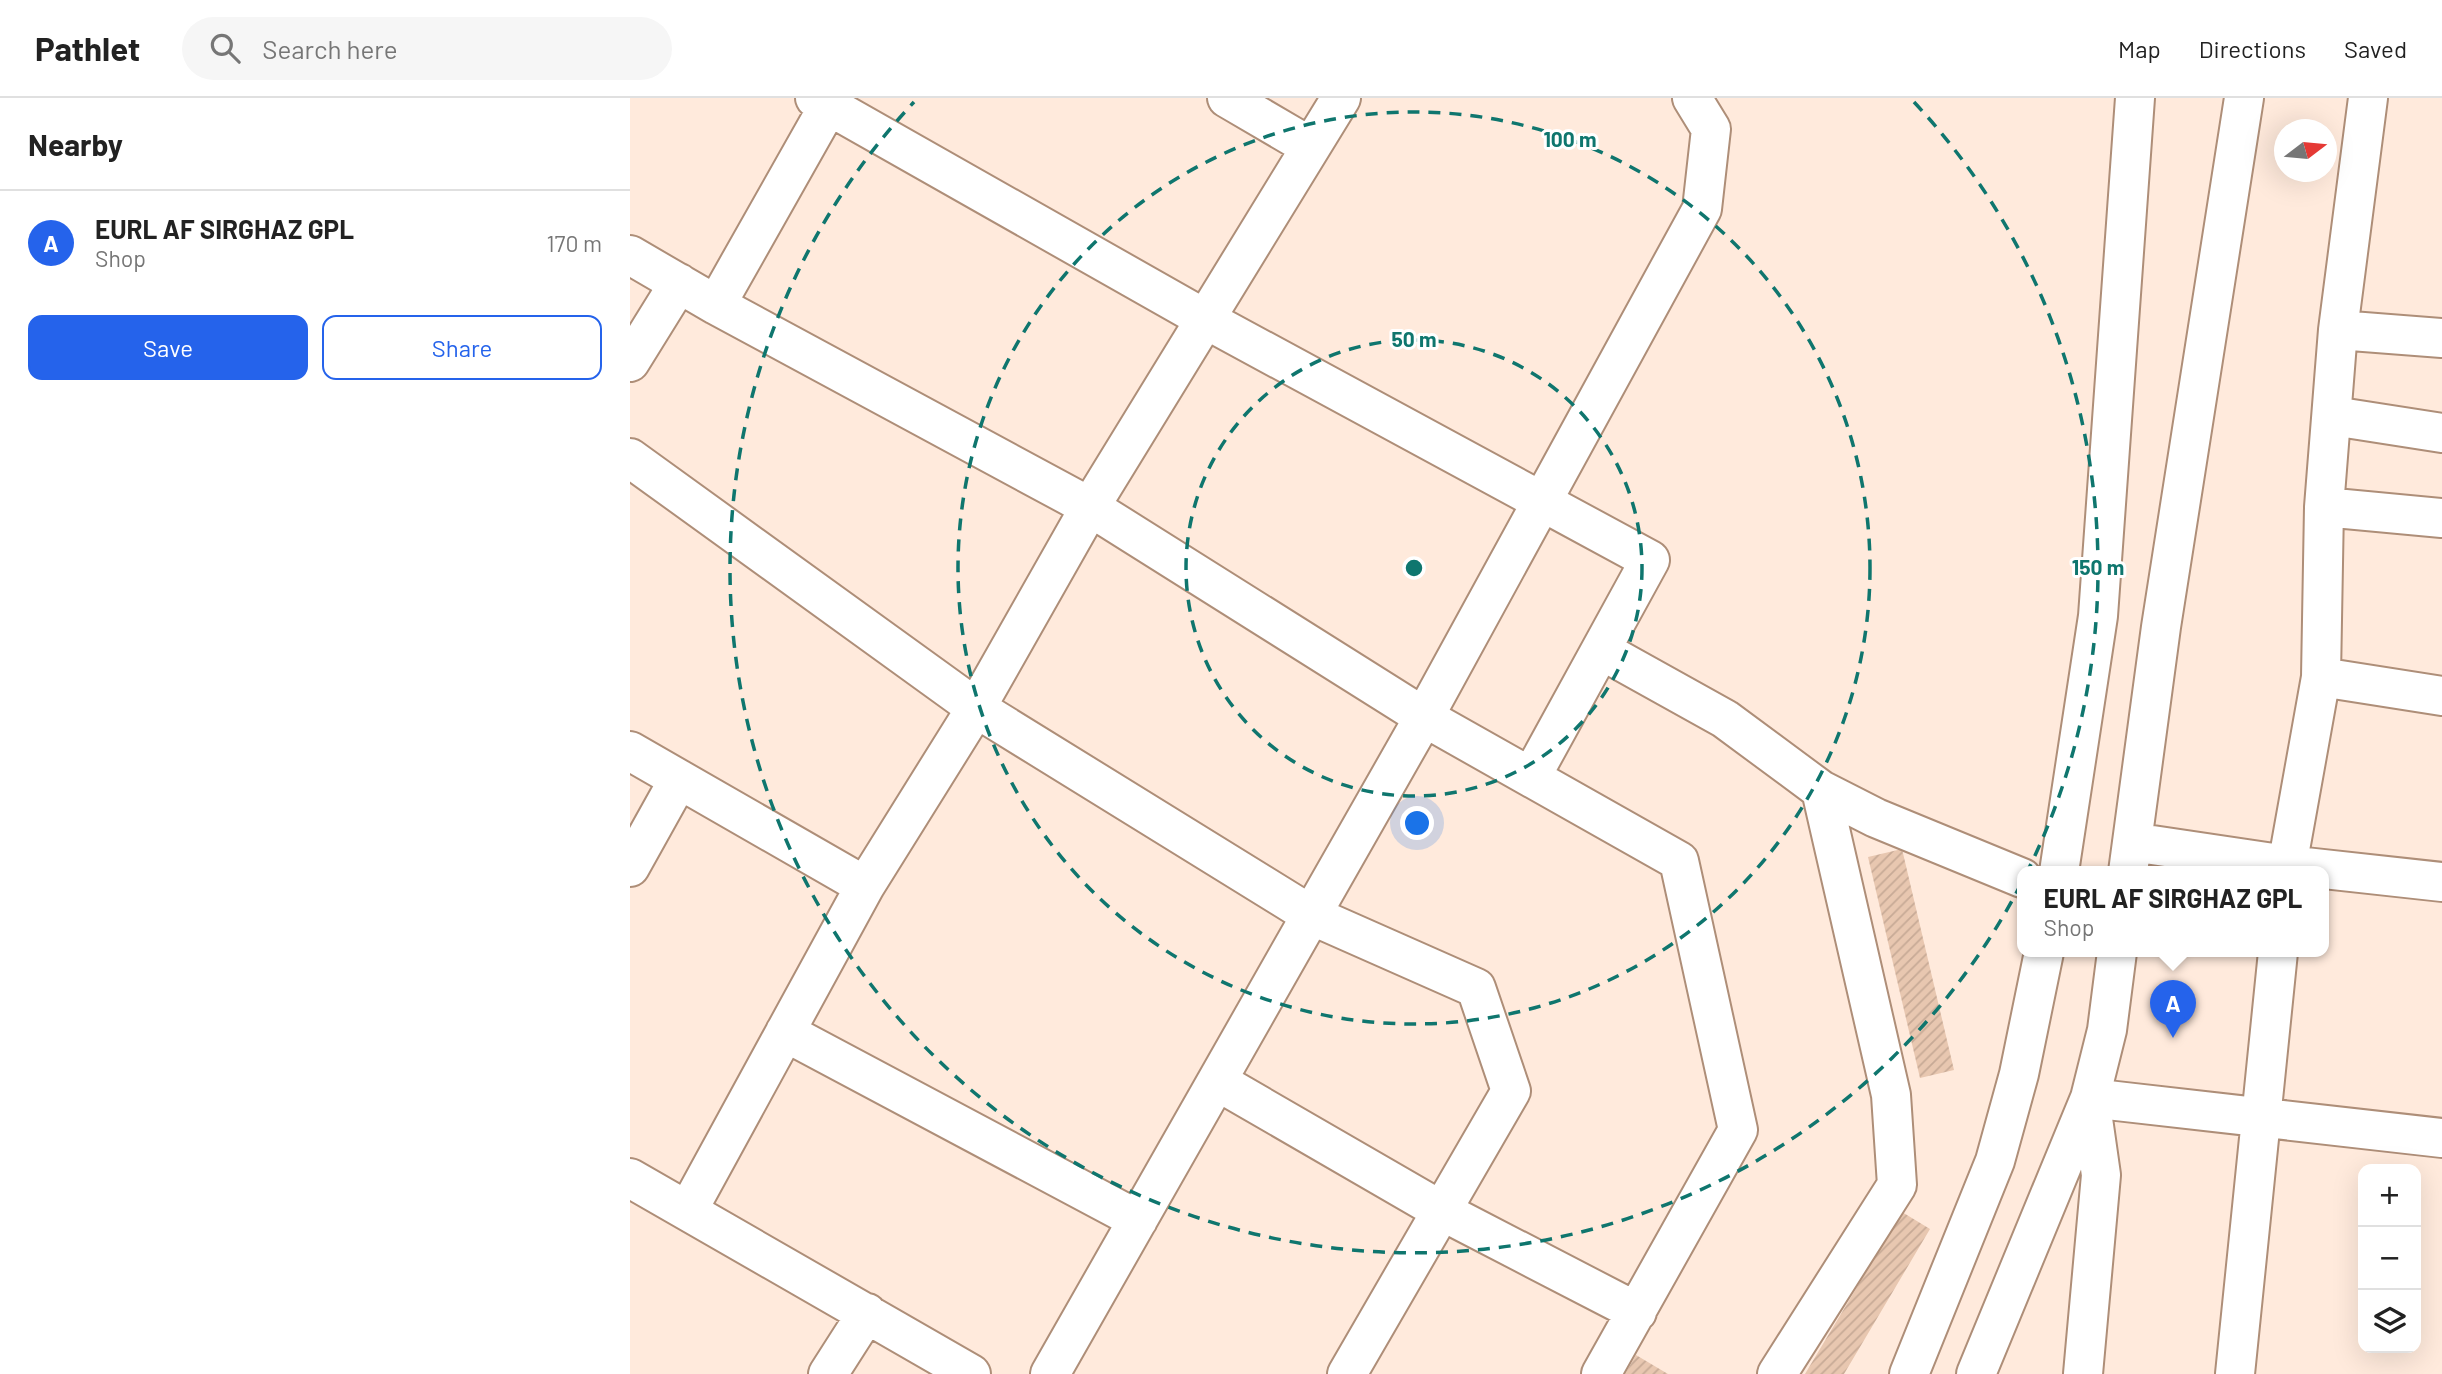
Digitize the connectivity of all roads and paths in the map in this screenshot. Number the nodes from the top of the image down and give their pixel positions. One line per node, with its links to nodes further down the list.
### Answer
1 (1227, 98): 8 (street)
2 (1341, 98): 8 (street)
3 (1692, 98): 19 (street)
4 (2135, 98): 33 (street)
5 (2245, 98): 32 (street)
6 (2368, 98): 13 (street)
7 (826, 101): 11 (street); 12 (street)
8 (1310, 146): 12 (street)
9 (630, 255): 10 (street)
10 (679, 283): 11 (street); 15 (street)
11 (716, 305): 21 (street)
12 (1205, 319): 19 (street); 21 (street)
13 (2338, 330): 14 (street); 16 (street)
14 (2442, 338)
15 (630, 362)
16 (2333, 416): 17 (street); 20 (street)
17 (2442, 433)
18 (630, 458): 26 (street)
19 (1540, 503): 23 (street); 27 (street)
20 (2324, 506): 22 (street); 24 (street)
21 (1090, 508): 26 (street); 27 (street)
22 (2442, 518)
23 (1601, 650): 29 (street); 31 (street)
24 (2321, 677): 25 (street); 35 (street)
25 (2442, 696)
26 (976, 708): 40 (street); 41 (street)
27 (1424, 717): 29 (street); 41 (street)
28 (630, 751): 30 (street)
29 (1531, 777): 54 (street)
30 (679, 779): 36 (street); 40 (street)
31 (1821, 790): 38 (street); 61 (street)
32 (2130, 857): 34 (street)
33 (2060, 866)
34 (2258, 866)
35 (2287, 866)
36 (630, 867)
37 (2329, 872): 39 (street)
38 (2017, 876)
39 (2442, 882)
40 (865, 886): 45 (street)
41 (1311, 915): 46 (street); 52 (street)
42 (2043, 957): 62 (street)
43 (2116, 957): 47 (street)
44 (2278, 957): 48 (street)
45 (785, 1032): 51 (street); 53 (street)
46 (1217, 1081): 52 (street); 53 (street)
47 (2090, 1098): 48 (street); 63 (street); 64 (street)
48 (2262, 1118): 49 (street); 65 (street)
49 (2442, 1138)
50 (630, 1178): 51 (street)
51 (688, 1210): 55 (street)
52 (1440, 1210): 54 (street); 59 (street)
53 (1138, 1220): 58 (street)
54 (1637, 1312): 60 (street)
55 (867, 1313): 56 (street); 57 (street)
56 (828, 1374)
57 (971, 1374)
58 (1050, 1374)
59 (1347, 1374)
60 (1601, 1374)
61 (1777, 1374)
62 (1909, 1374)
63 (1976, 1374)
64 (2082, 1374)
65 (2235, 1374)

